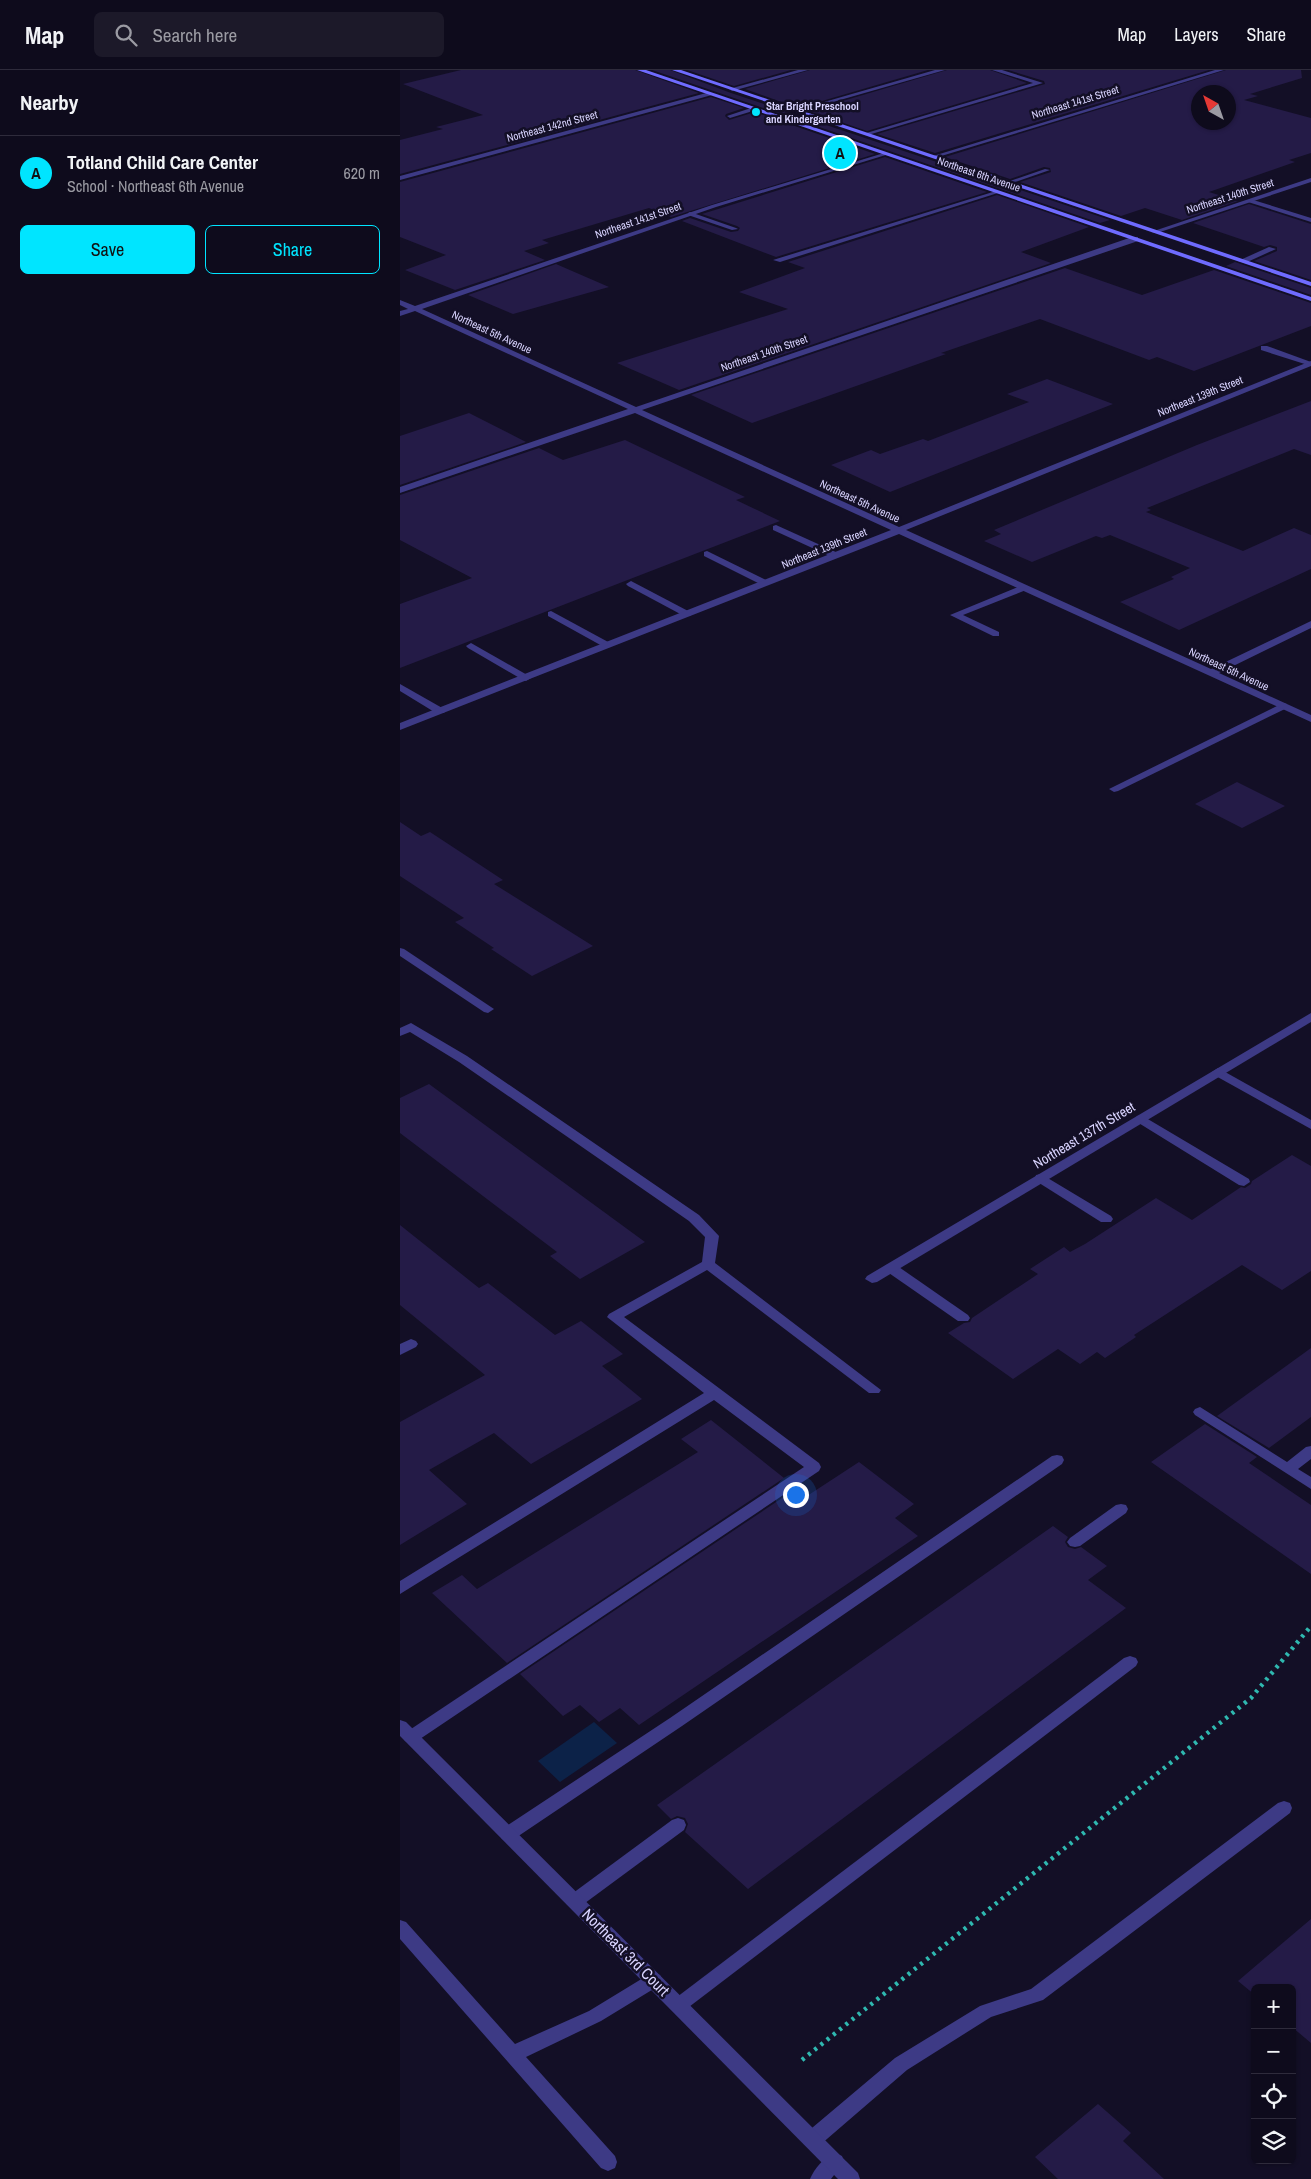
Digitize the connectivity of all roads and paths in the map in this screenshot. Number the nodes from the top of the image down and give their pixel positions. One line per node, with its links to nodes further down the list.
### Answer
1 (640, 70): 9 (main road, Northeast 6th Avenue)
2 (658, 70): 8 (main road)
3 (675, 70): 8 (main road, Northeast 6th Avenue)
4 (805, 70): 8 (street)
5 (942, 70): 11 (street)
6 (995, 70): 13 (street)
7 (1221, 70): 15 (street, Northeast 141st Street)
8 (732, 89): 11 (main road, Northeast 6th Avenue)
9 (710, 94): 10 (main road, Northeast 6th Avenue); 17 (street, Northeast 142nd Street)
10 (754, 109): 12 (street); 14 (main road, Northeast 6th Avenue)
11 (796, 111): 13 (main road, Northeast 6th Avenue)
12 (730, 116)
13 (866, 134): 15 (main road, Northeast 6th Avenue)
14 (886, 154): 20 (main road, Northeast 6th Avenue); 22 (street, Northeast 141st Street); 24 (main road)
15 (936, 156): 19 (main road, Northeast 6th Avenue)
16 (1048, 170): 19 (street)
17 (400, 178)
18 (1311, 180): 21 (street, Northeast 140th Street)
19 (1010, 182): 24 (main road, Northeast 6th Avenue)
20 (998, 192): 27 (main road, Northeast 6th Avenue); 29 (street)
21 (1250, 201): 23 (street); 26 (street, Northeast 140th Street)
22 (690, 214): 25 (street); 34 (street, Northeast 141st Street)
23 (1311, 220)
24 (1135, 225): 26 (main road, Northeast 6th Avenue)
25 (734, 229)
26 (1155, 232): 30 (main road, Northeast 6th Avenue)
27 (1135, 239): 32 (main road, Northeast 6th Avenue); 38 (street, Northeast 140th Street)
28 (1272, 249): 30 (street)
29 (777, 260)
30 (1242, 261): 31 (main road, Northeast 6th Avenue)
31 (1311, 284)
32 (1311, 299)
33 (400, 302): 34 (street, Northeast 5th Avenue)
34 (415, 309): 35 (street, Northeast 141st Street); 38 (street, Northeast 5th Avenue)
35 (400, 314)
36 (1264, 348): 37 (street)
37 (1310, 363): 41 (street, Northeast 139th Street)
38 (633, 410): 39 (street, Northeast 140th Street); 41 (street, Northeast 5th Avenue)
39 (400, 490)
40 (776, 528): 43 (street)
41 (897, 531): 43 (street, Northeast 139th Street); 46 (street, Northeast 5th Avenue)
42 (707, 554): 44 (street)
43 (835, 555): 44 (street, Northeast 139th Street)
44 (765, 583): 48 (street, Northeast 139th Street)
45 (630, 584): 48 (street)
46 (1023, 588): 50 (street); 53 (street, Northeast 5th Avenue)
47 (551, 614): 51 (street)
48 (688, 614): 51 (street, Northeast 139th Street)
49 (1311, 624): 53 (street)
50 (996, 634)
51 (607, 645): 54 (street, Northeast 139th Street)
52 (471, 646): 54 (street)
53 (1211, 672): 56 (street, Northeast 5th Avenue)
54 (526, 678): 57 (street, Northeast 139th Street)
55 (400, 688): 57 (street)
56 (1283, 706): 58 (street, Northeast 5th Avenue); 60 (street)
57 (440, 711): 59 (street, Northeast 139th Street)
58 (1311, 720)
59 (400, 727)
60 (1114, 788)
61 (400, 951): 62 (street)
62 (488, 1009)
63 (1311, 1017): 65 (street, Northeast 137th Street)
64 (400, 1032): 71 (street)
65 (1218, 1072): 66 (street, Northeast 137th Street); 67 (street)
66 (1141, 1119): 68 (street, Northeast 137th Street); 69 (street)
67 (1311, 1125)
68 (1041, 1178): 70 (street); 72 (street, Northeast 137th Street)
69 (1244, 1182)
70 (1106, 1220)
71 (708, 1264): 75 (street); 76 (street)
72 (891, 1268): 73 (street, Northeast 137th Street); 74 (street)
73 (872, 1278)
74 (963, 1318)
75 (874, 1390)
76 (714, 1393): 84 (street); 87 (street)
77 (1200, 1412): 80 (street)
78 (1311, 1452): 80 (street)
79 (1057, 1460): 90 (street)
80 (1288, 1469): 81 (street)
81 (1311, 1484)
82 (1121, 1509): 83 (street)
83 (1075, 1542)
84 (400, 1588)
85 (1311, 1626): 96 (path)
86 (1130, 1662): 94 (street)
87 (405, 1731): 90 (street, Northeast 3rd Court)
88 (1284, 1808): 97 (street)
89 (678, 1825): 91 (street)
90 (508, 1834): 91 (street, Northeast 3rd Court)
91 (575, 1901): 93 (street, Northeast 3rd Court)
92 (400, 1927): 95 (street)
93 (654, 1980): 94 (street, Northeast 3rd Court); 95 (street)
94 (679, 2005): 97 (street, Northeast 3rd Court)
95 (513, 2054): 98 (street)
96 (802, 2060)
97 (812, 2139): 99 (street, Northeast 3rd Court)
98 (608, 2162)
99 (835, 2162): 100 (street); 101 (street, Northeast 3rd Court)
100 (819, 2179)
101 (852, 2179)

